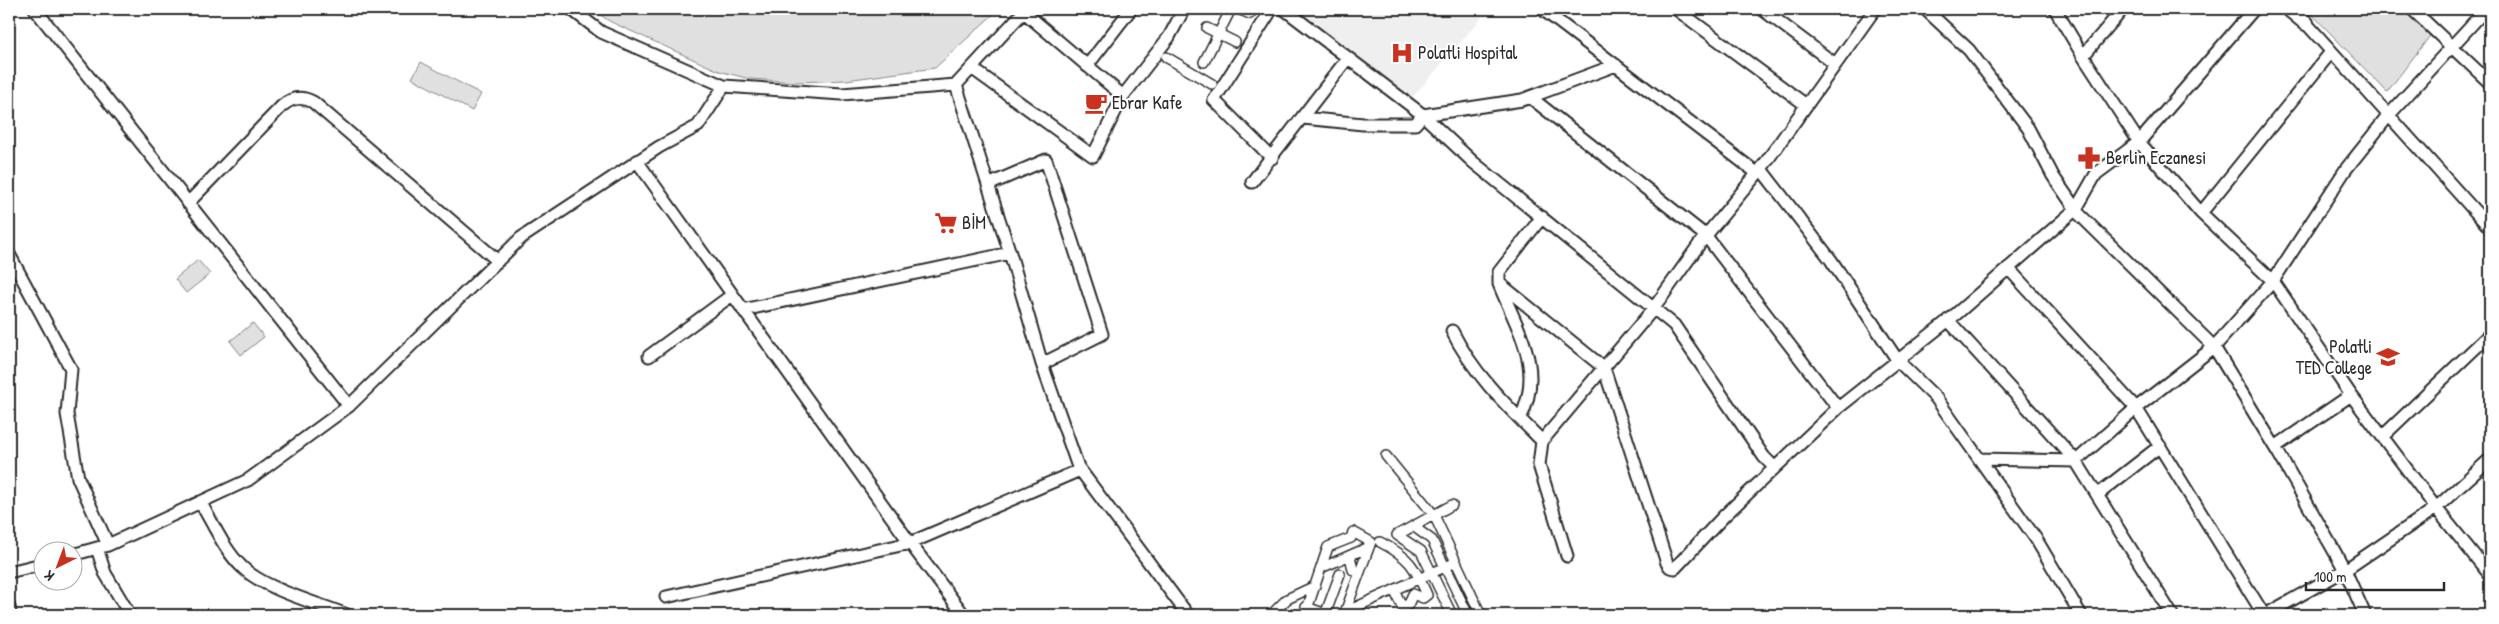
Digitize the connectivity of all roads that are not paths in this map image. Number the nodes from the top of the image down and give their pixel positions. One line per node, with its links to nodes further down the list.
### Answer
1 (35, 9): 53 (street)
2 (571, 9): 40 (street)
3 (1131, 9): 35 (street)
4 (1184, 9): 41 (street)
5 (1231, 9): 25 (street)
6 (1238, 9): 22 (street)
7 (1272, 9): 48 (street)
8 (1284, 9): 31 (street)
9 (1542, 9): 34 (street)
10 (1676, 9): 43 (street)
11 (1762, 9): 33 (street)
12 (1875, 9): 33 (street)
13 (1925, 9): 54 (street)
14 (2055, 9): 29 (street)
15 (2123, 9): 29 (street)
16 (2254, 9): 47 (street)
17 (2289, 9): 23 (street)
18 (2296, 9): 23 (street)
19 (2412, 9): 27 (street)
20 (2486, 9): 27 (street)
21 (1025, 10): 35 (street); 36 (street)
22 (1250, 14)
23 (2306, 23): 28 (street)
24 (1207, 28): 25 (street)
25 (1218, 34): 26 (street); 32 (street)
26 (1235, 42)
27 (2452, 46): 37 (street); 45 (street)
28 (2331, 52): 45 (street); 55 (street)
29 (2083, 56): 47 (street)
30 (1166, 57): 38 (street)
31 (1347, 59): 44 (street); 46 (street)
32 (1204, 62)
33 (1835, 64): 43 (street)
34 (1616, 65): 42 (street); 50 (street)
35 (1087, 66): 41 (street)
36 (973, 69): 39 (street); 41 (street)
37 (2490, 83)
38 (1212, 84)
39 (956, 85): 40 (street); 52 (street)
40 (724, 86): 49 (street)
41 (1123, 96)
42 (1530, 97): 44 (street); 58 (street)
43 (1806, 105): 50 (street)
44 (1423, 115): 46 (street); 56 (street)
45 (2389, 115): 57 (street); 63 (street)
46 (1304, 118): 48 (street)
47 (2139, 142): 54 (street); 55 (street)
48 (1272, 158): 51 (street)
49 (637, 161): 61 (street); 65 (street)
50 (1759, 171): 58 (street); 73 (street)
51 (1252, 182)
52 (988, 185): 59 (street); 74 (street)
53 (188, 203): 61 (street); 77 (street)
54 (2076, 209): 62 (street); 71 (street)
55 (2201, 213): 63 (street)
56 (1542, 217): 64 (street); 66 (street)
57 (2490, 228)
58 (1706, 236): 66 (street); 78 (street)
59 (1010, 253): 67 (street); 74 (street)
60 (9, 254): 99 (street)
61 (498, 261): 77 (street)
62 (2008, 268): 68 (street); 79 (street)
63 (2273, 281): 71 (street); 76 (street)
64 (1499, 284): 75 (street); 80 (street)
65 (732, 295): 67 (street); 72 (street)
66 (1654, 308): 75 (street); 89 (street)
67 (743, 310): 98 (street)
68 (1948, 320): 73 (street); 88 (street)
69 (1452, 330): 80 (street)
70 (2490, 334): 81 (street)
71 (2214, 347): 79 (street); 84 (street)
72 (649, 356)
73 (1898, 361): 78 (street); 86 (street)
74 (1042, 364): 90 (street)
75 (1604, 368): 82 (street); 89 (street)
76 (2351, 395): 81 (street); 84 (street)
77 (349, 406): 92 (street)
78 (1838, 408): 89 (street)
79 (2136, 408): 83 (street); 88 (street)
80 (1520, 419): 82 (street)
81 (2383, 436): 94 (street)
82 (1542, 441): 103 (street)
83 (2160, 446): 91 (street); 137 (street)
84 (2275, 447): 110 (street)
85 (1386, 456): 95 (street)
86 (1979, 459): 88 (street); 135 (street)
87 (2490, 459): 94 (street)
88 (2076, 461): 91 (street)
89 (1774, 467)
90 (1080, 470): 98 (street); 129 (street)
91 (2097, 495): 136 (street)
92 (200, 502): 99 (street); 127 (street)
93 (1452, 505): 95 (street)
94 (2436, 508): 110 (street); 114 (street)
95 (1434, 515): 96 (street); 105 (street)
96 (1413, 526): 108 (street); 112 (street)
97 (1380, 542): 115 (street)
98 (910, 543): 120 (street); 128 (street)
99 (103, 547): 101 (street); 126 (street)
100 (1369, 547): 102 (street); 109 (street); 124 (street)
101 (82, 552)
102 (1350, 556): 104 (street); 113 (street)
103 (1567, 556)
104 (1339, 560): 106 (street); 113 (street)
105 (1456, 562): 108 (street); 134 (street)
106 (1330, 564): 109 (street); 113 (street)
107 (32, 566): 111 (street)
108 (1445, 567): 112 (street); 133 (street)
109 (1321, 568): 117 (street)
110 (2345, 570): 137 (street); 138 (street)
111 (9, 572)
112 (1431, 573): 115 (street); 132 (street)
113 (1344, 575): 121 (street)
114 (2490, 575)
115 (1420, 578): 116 (street); 119 (street)
116 (1408, 584): 118 (street); 119 (street)
117 (1315, 586): 123 (street); 130 (street)
118 (1394, 590): 119 (street); 124 (street)
119 (1412, 594)
120 (666, 597)
121 (1331, 599): 124 (street); 131 (street)
122 (9, 607): 125 (street)
123 (1306, 610): 131 (street)
124 (1346, 611)
125 (10, 615)
126 (130, 615)
127 (347, 615)
128 (964, 615)
129 (1188, 615)
130 (1271, 615)
131 (1327, 615)
132 (1452, 615)
133 (1468, 615)
134 (1481, 615)
135 (2082, 615)
136 (2172, 615)
137 (2264, 615)
138 (2365, 615)

